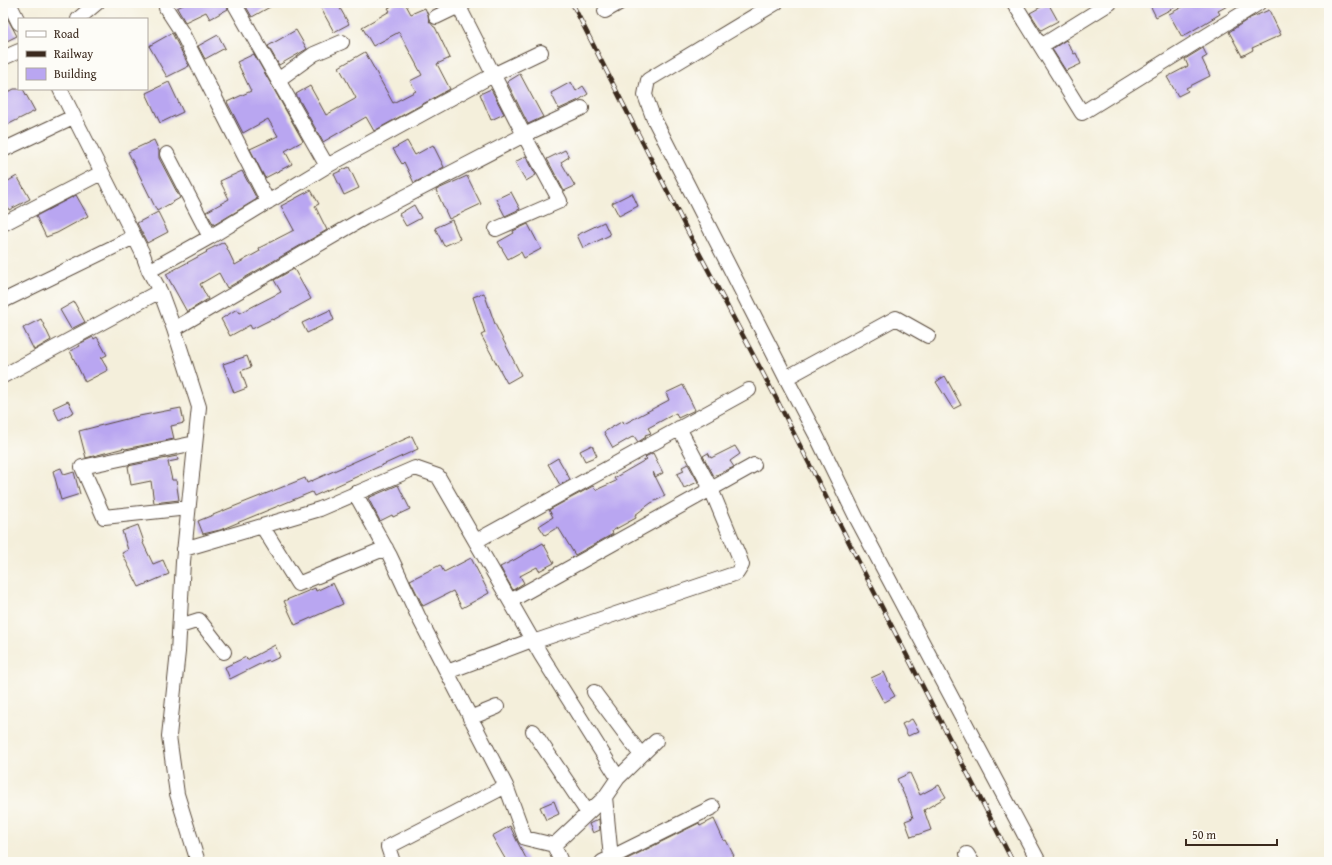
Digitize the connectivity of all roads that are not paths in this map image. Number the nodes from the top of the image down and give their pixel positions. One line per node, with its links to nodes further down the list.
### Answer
1 (9, 3): 14 (street)
2 (97, 3): 13 (street)
3 (166, 3): 30 (street)
4 (234, 3): 21 (street)
5 (619, 3): 11 (street)
6 (776, 3): 41 (street)
7 (1014, 3): 16 (street)
8 (1110, 3): 16 (street)
9 (1259, 3): 16 (street)
10 (460, 4): 12 (street); 20 (street)
11 (605, 11)
12 (436, 17)
13 (79, 18)
14 (18, 21)
15 (342, 42): 21 (street)
16 (1041, 46)
17 (18, 51): 19 (street)
18 (541, 52): 20 (street)
19 (3, 58)
20 (493, 75): 25 (street); 28 (street)
21 (278, 80): 28 (street)
22 (60, 90): 24 (street)
23 (582, 108): 25 (street)
24 (73, 117): 26 (street); 29 (street)
25 (524, 135): 32 (street); 38 (street)
26 (3, 150)
27 (167, 154): 34 (street)
28 (327, 166): 30 (street)
29 (101, 173): 31 (street); 33 (street)
30 (268, 202): 34 (street)
31 (3, 224)
32 (496, 229)
33 (134, 237): 35 (street); 37 (street)
34 (210, 237): 35 (street)
35 (149, 271): 36 (street)
36 (160, 291): 38 (street); 40 (street)
37 (3, 301)
38 (174, 329): 44 (street)
39 (928, 336): 41 (street)
40 (3, 376)
41 (786, 378): 74 (street)
42 (749, 390): 43 (street)
43 (679, 428): 46 (street); 50 (street)
44 (195, 443): 48 (street); 48 (street)
45 (754, 465): 46 (street)
46 (711, 489): 53 (street); 55 (street)
47 (355, 493): 49 (street); 50 (street); 51 (street)
48 (188, 508): 52 (street)
49 (262, 526): 51 (street); 52 (street)
50 (476, 541): 53 (street)
51 (386, 548): 57 (street)
52 (184, 549): 54 (street)
53 (510, 601): 55 (street)
54 (180, 626): 56 (street); 71 (street)
55 (533, 641): 57 (street); 64 (street)
56 (224, 652)
57 (446, 672): 60 (street)
58 (594, 692): 63 (street)
59 (497, 707): 60 (street)
60 (470, 718): 65 (street)
61 (533, 731): 68 (street)
62 (656, 741): 63 (street)
63 (641, 755): 64 (street)
64 (618, 778): 66 (street)
65 (506, 786): 69 (street); 72 (street)
66 (606, 797): 68 (street); 70 (street)
67 (712, 807): 70 (street)
68 (588, 813): 69 (street)
69 (554, 845): 73 (street)
70 (606, 860)
71 (198, 862)
72 (393, 862)
73 (560, 862)
74 (1039, 862)

